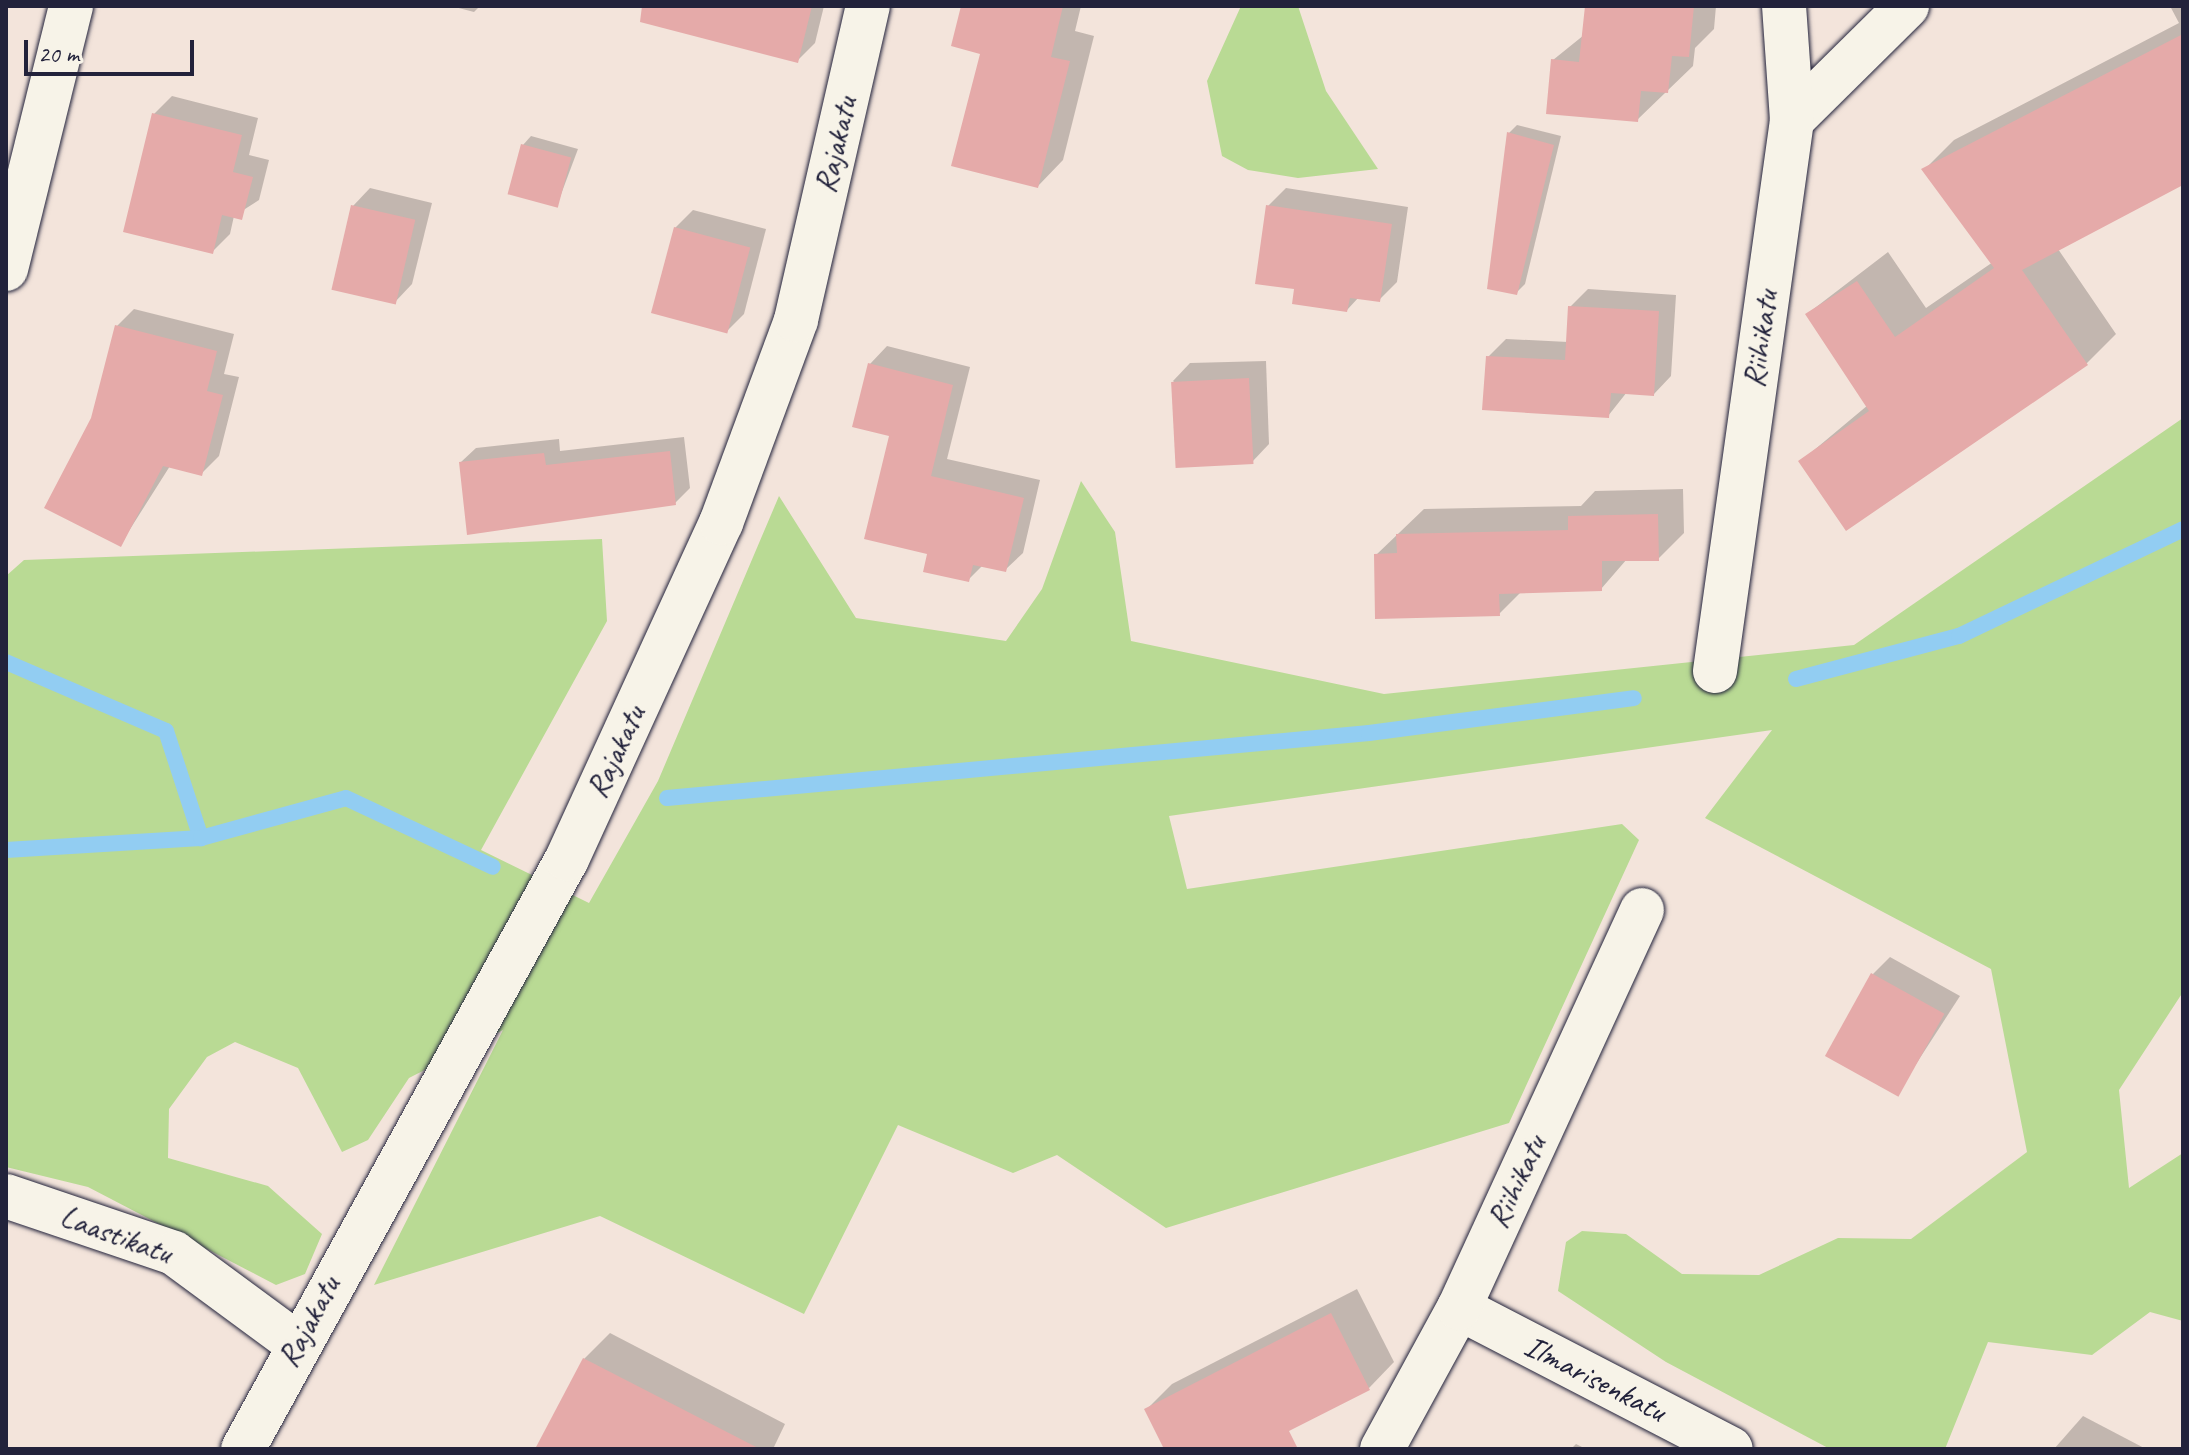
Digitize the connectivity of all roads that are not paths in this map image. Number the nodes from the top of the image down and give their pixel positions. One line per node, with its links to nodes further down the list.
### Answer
1 (71, 6): 6 (street)
2 (868, 6): 11 (street, Rajakatu)
3 (1784, 6): 5 (street, Riihikatu)
4 (1907, 6): 5 (street)
5 (1792, 120): 7 (street, Riihikatu)
6 (6, 269)
7 (1715, 671)
8 (1642, 910): 10 (street, Riihikatu)
9 (6, 1196): 11 (street, Laastikatu)
10 (1459, 1308): 13 (street, Riihikatu); 14 (street, Ilmarisenkatu)
11 (296, 1343): 12 (street, Rajakatu)
12 (243, 1449)
13 (1382, 1449)
14 (1731, 1449)

